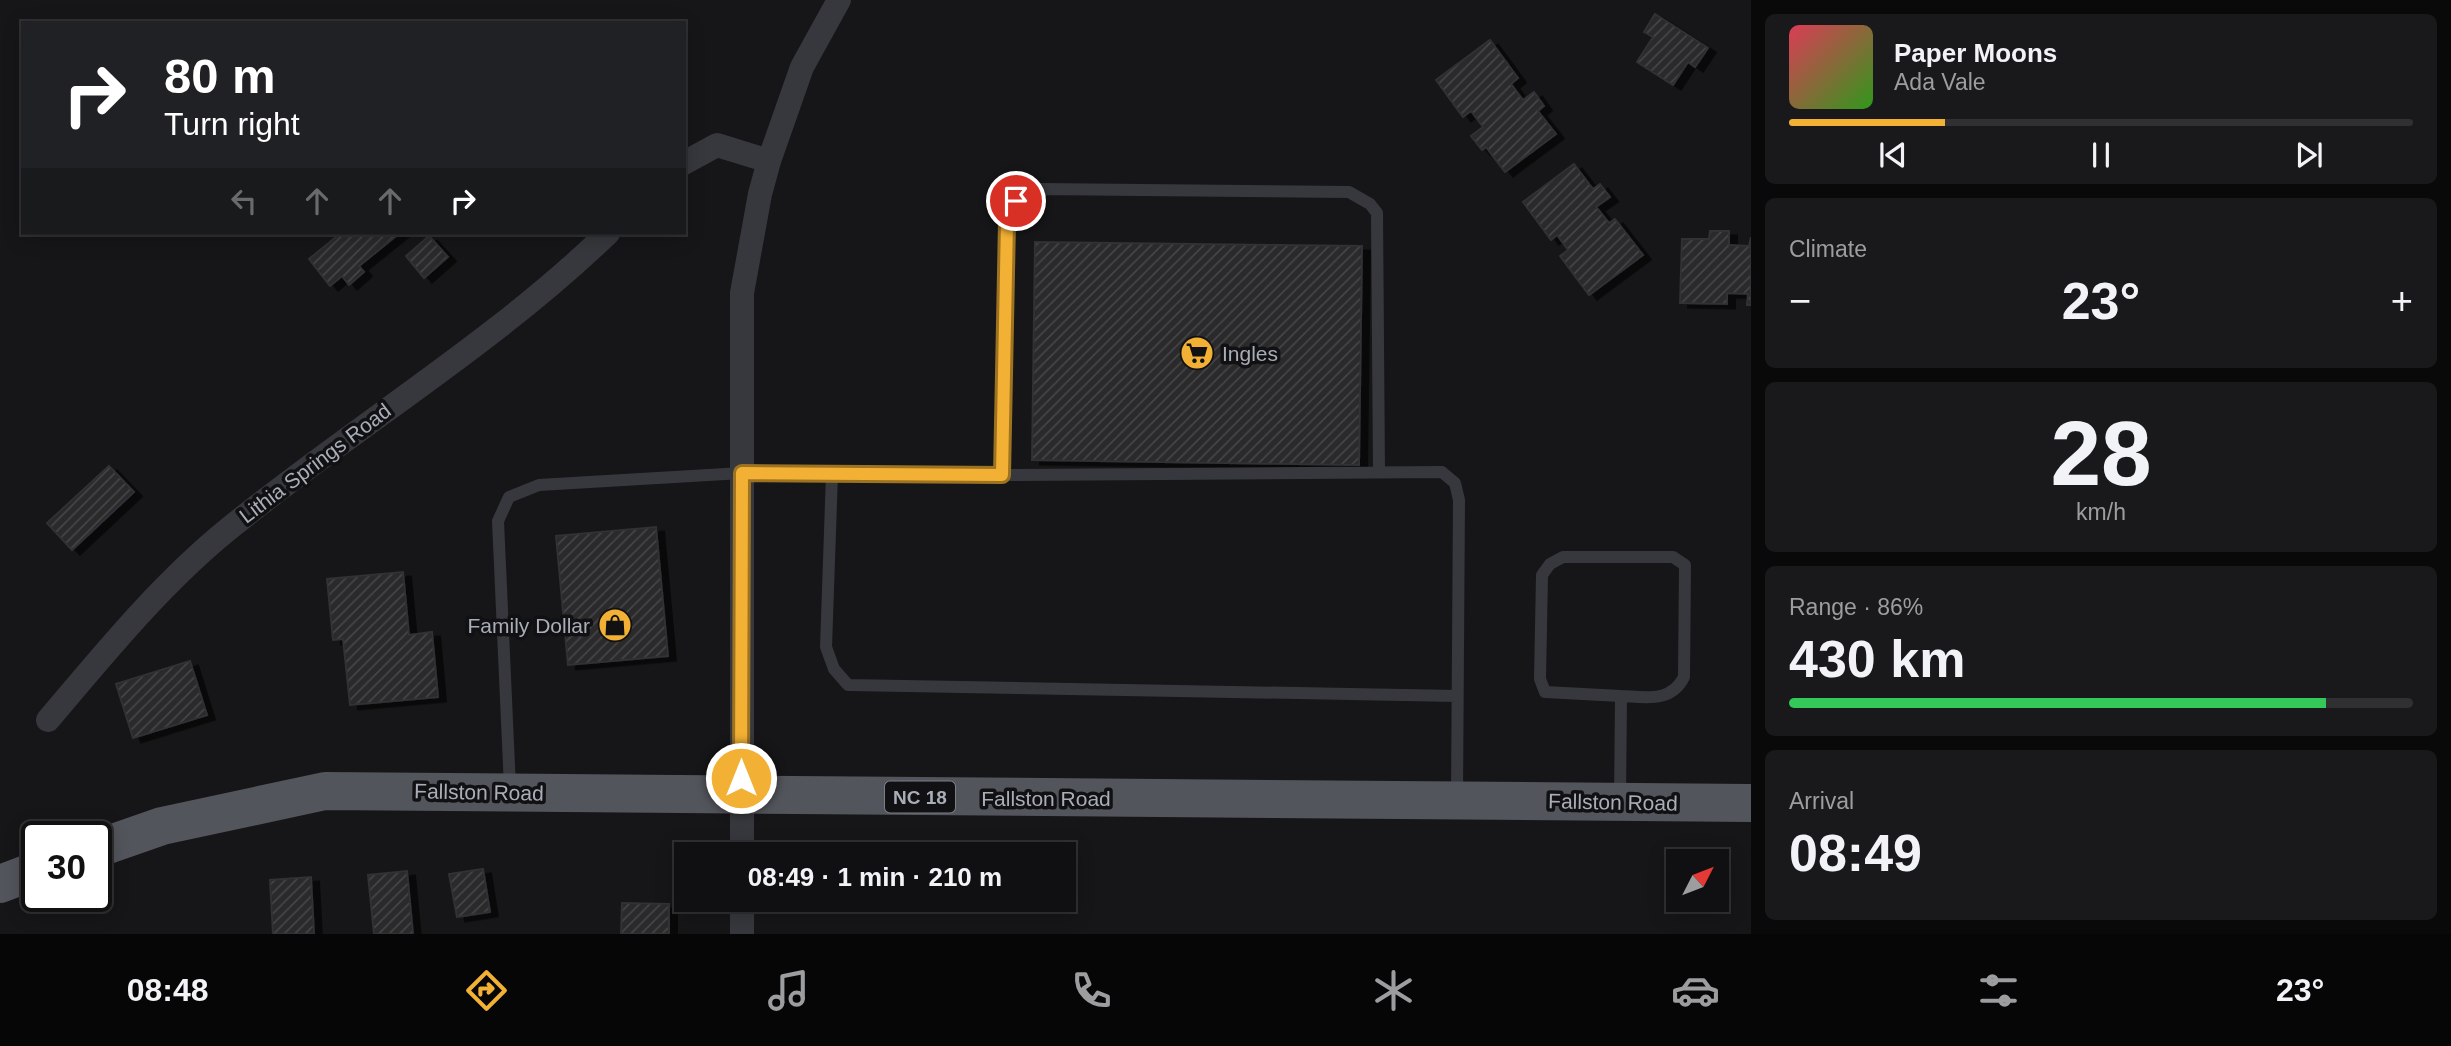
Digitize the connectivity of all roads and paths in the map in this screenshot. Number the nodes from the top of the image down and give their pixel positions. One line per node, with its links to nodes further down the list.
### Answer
1 (839, 0): 2 (street)
2 (769, 161): 3 (street); 6 (street)
3 (686, 162)
4 (606, 235): 11 (street, Lithia Springs Road)
5 (1379, 470): 8 (lane); 8 (lane); 9 (lane)
6 (742, 473): 7 (lane); 12 (lane); 13 (street)
7 (832, 474): 8 (lane); 9 (lane)
8 (1002, 475)
9 (1457, 696): 14 (lane)
10 (1621, 696): 10 (lane); 15 (lane)
11 (48, 720)
12 (510, 792): 13 (main road, Fallston Road / NC 18); 18 (main road, Fallston Road / NC 18)
13 (741, 796): 14 (main road, Fallston Road / NC 18); 17 (street)
14 (1457, 800): 15 (main road, Fallston Road / NC 18)
15 (1620, 803): 16 (main road, Fallston Road / NC 18)
16 (1751, 803)
17 (741, 842)
18 (112, 843)
19 (21, 876): 20 (main road)
20 (0, 884)
21 (742, 912): 22 (street)
22 (742, 934)

